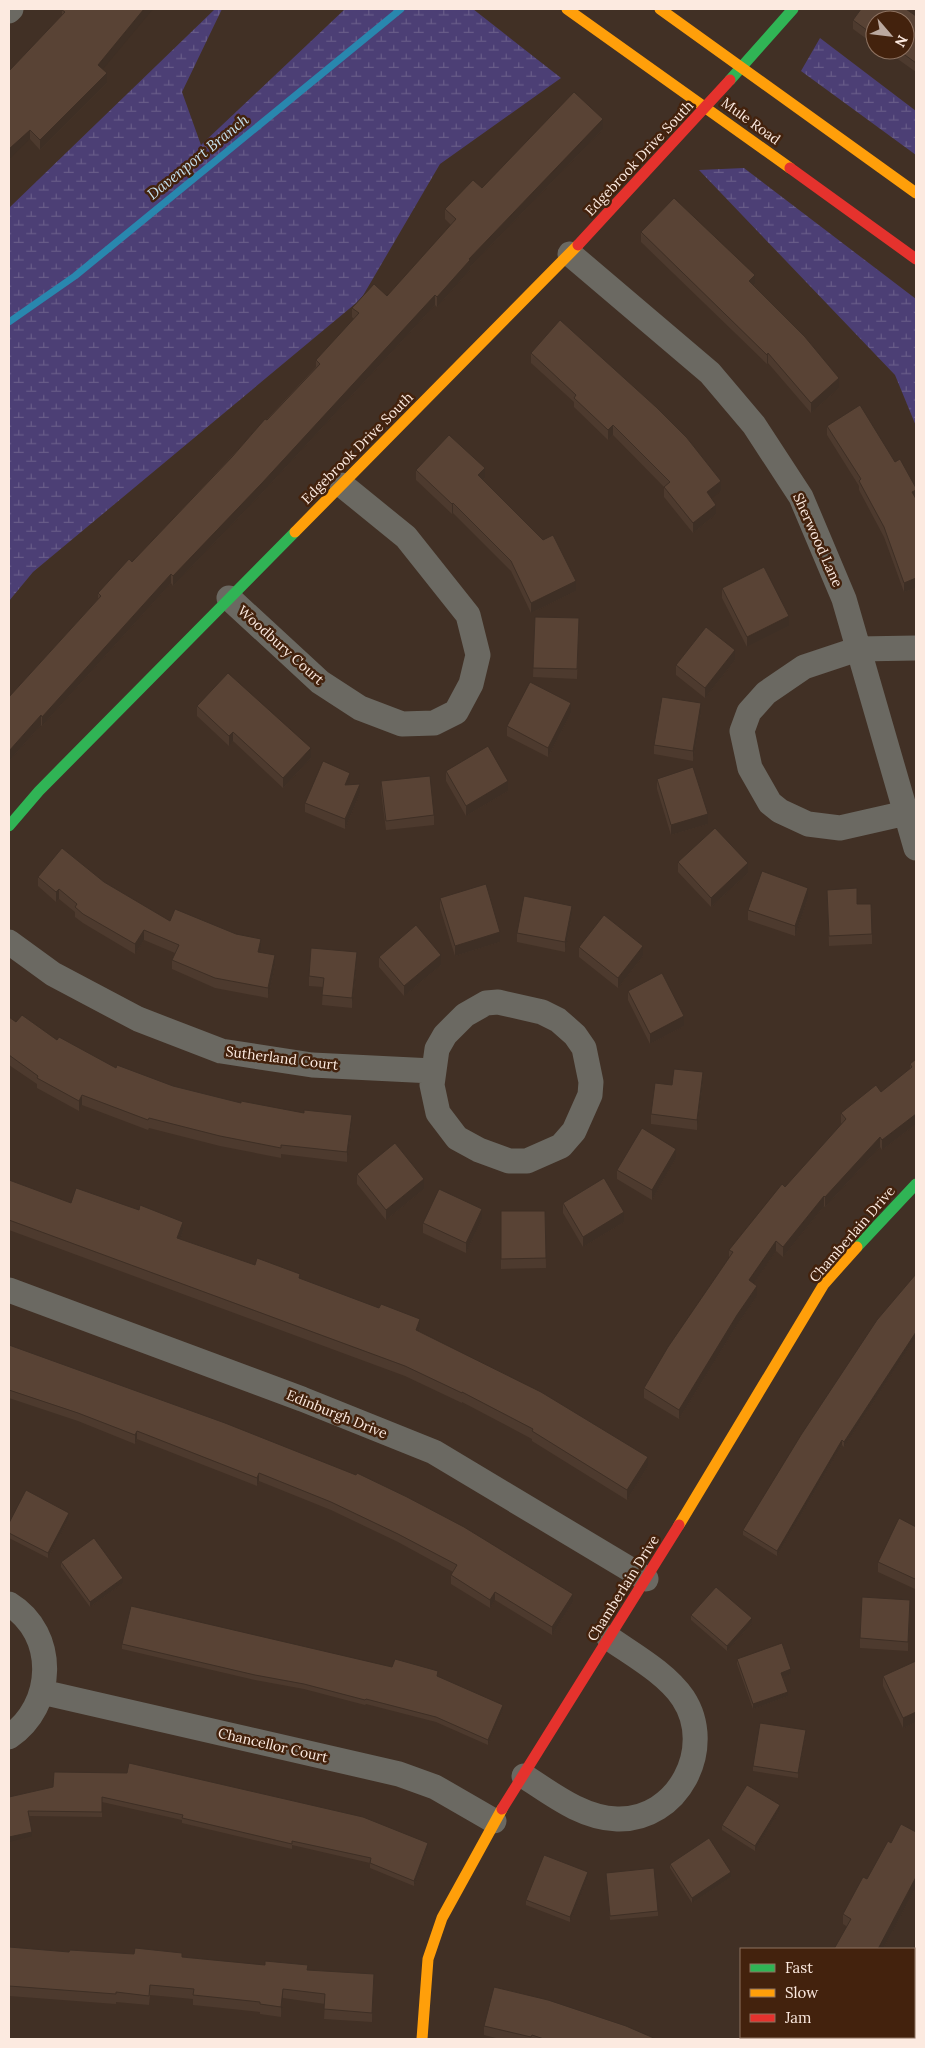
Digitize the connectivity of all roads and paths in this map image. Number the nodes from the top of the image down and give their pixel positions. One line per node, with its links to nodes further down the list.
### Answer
1 (567, 9): 5 (street, Mule Road)
2 (660, 9): 4 (street)
3 (793, 9): 4 (street, Edgebrook Drive South)
4 (741, 66): 5 (street, Edgebrook Drive South); 6 (street)
5 (706, 106): 7 (street, Edgebrook Drive South); 8 (street, Mule Road)
6 (916, 193)
7 (570, 254): 9 (street, Edgebrook Drive South); 12 (street, Sherwood Lane)
8 (916, 259)
9 (342, 484): 10 (street, Edgebrook Drive South); 10 (street, Woodbury Court)
10 (229, 598): 14 (street, Edgebrook Drive South)
11 (916, 648): 12 (street)
12 (858, 649): 13 (street, Sherwood Lane); 13 (street)
13 (906, 813): 15 (street, Sherwood Lane)
14 (9, 826)
15 (916, 848)
16 (9, 942): 17 (street, Sutherland Court)
17 (432, 1071): 17 (street)
18 (916, 1184): 20 (street, Chamberlain Drive)
19 (9, 1290): 20 (street, Edinburgh Drive)
20 (646, 1579): 22 (street, Chamberlain Drive)
21 (9, 1604): 23 (street)
22 (609, 1638): 25 (street, Chamberlain Drive); 25 (street)
23 (42, 1692): 24 (street); 26 (street, Chancellor Court)
24 (9, 1737)
25 (524, 1776): 26 (street, Chamberlain Drive)
26 (494, 1821): 27 (street, Chamberlain Drive)
27 (422, 2039)

